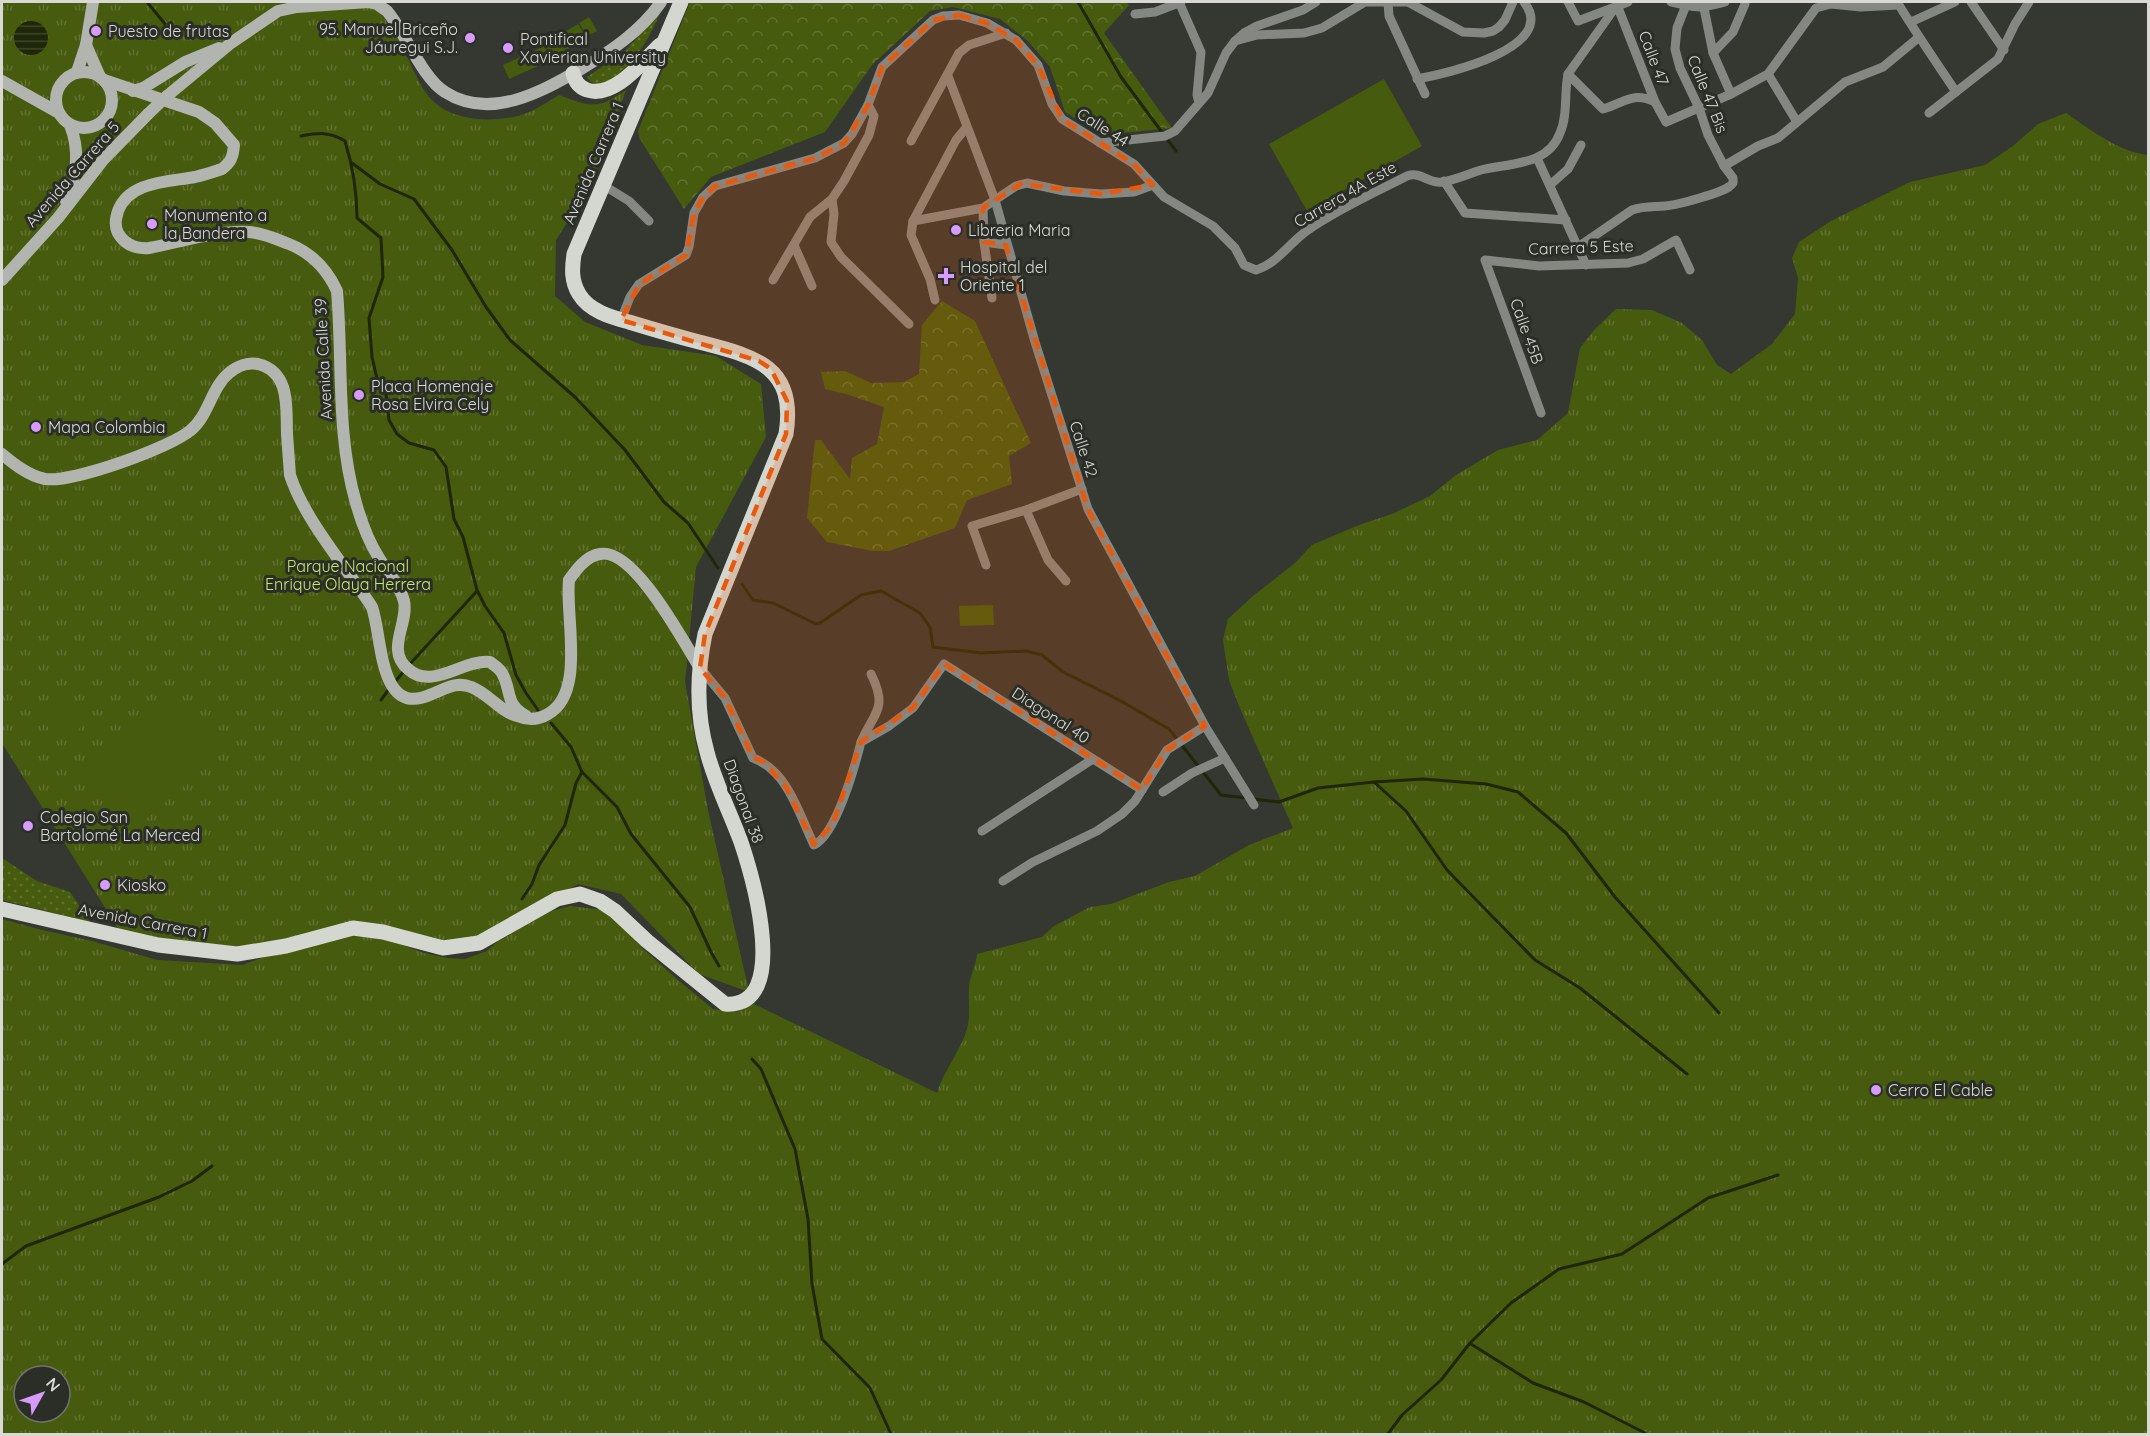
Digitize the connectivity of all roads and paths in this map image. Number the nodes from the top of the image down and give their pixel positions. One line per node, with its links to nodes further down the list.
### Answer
1 (93, 2): 28 (street)
2 (661, 2): 32 (street)
3 (681, 2): 26 (main road, Avenida Carrera 1)
4 (1180, 2): 21 (street); 46 (street)
5 (1316, 2): 25 (street)
6 (1388, 2): 7 (street); 25 (street); 37 (street)
7 (1513, 2)
8 (1524, 2): 37 (street)
9 (1568, 2): 19 (street)
10 (1628, 2): 19 (street)
11 (1671, 2): 17 (street)
12 (1725, 2): 20 (street)
13 (1955, 2): 22 (street)
14 (1971, 2): 29 (street)
15 (2029, 2): 29 (street)
16 (1898, 3): 22 (street); 34 (street)
17 (1686, 4): 20 (street); 48 (street, Calle 47 Bis)
18 (1745, 4): 30 (street)
19 (1617, 5): 33 (street); 45 (street, Calle 47)
20 (1703, 5): 30 (street)
21 (1135, 14)
22 (1911, 22): 24 (street)
23 (1006, 33): 35 (street); 47 (street, Calle 44); 55 (street, Calle 44)
24 (1918, 38): 41 (street); 51 (street)
25 (1235, 41): 46 (street)
26 (664, 42): 32 (main road); 60 (main road, Avenida Carrera 1)
27 (231, 43): 32 (street, Avenida Carrera 5); 40 (street); 67 (street, Avenida Carrera 5, bridge)
28 (87, 45): 31 (street); 36 (street)
29 (2004, 51): 41 (street)
30 (1713, 54): 43 (street)
31 (77, 72): 36 (street); 39 (street)
32 (573, 73)
33 (1568, 74): 45 (street); 57 (street)
34 (1768, 74): 43 (street); 51 (street)
35 (948, 76): 53 (street, Calle 42); 54 (street)
36 (102, 78): 40 (street, Avenida Calle 39); 52 (street)
37 (1417, 79): 42 (street)
38 (2, 81): 44 (street)
39 (60, 84): 44 (street); 49 (street)
40 (133, 91): 94 (street, Avenida Calle 39)
41 (1956, 92): 50 (street)
42 (1425, 94)
43 (1731, 94): 48 (street)
44 (26, 95): 49 (street)
45 (1655, 102): 48 (street, Calle 47)
46 (1199, 103): 55 (street)
47 (868, 105): 64 (street); 84 (street)
48 (1699, 108): 58 (street, Calle 47 Bis)
49 (59, 113): 52 (street)
50 (1929, 113)
51 (1797, 122): 58 (street)
52 (70, 124): 67 (street)
53 (966, 128): 65 (street, Calle 42); 70 (street)
54 (911, 141)
55 (1100, 143): 61 (street, Calle 44)
56 (1581, 145): 62 (street)
57 (1537, 158): 59 (street); 62 (street)
58 (1724, 166): 63 (street, Calle 47 Bis)
59 (1444, 182): 68 (street); 77 (street, Carrera 4A Este)
60 (603, 185): 69 (street); 84 (main road, Avenida Carrera 1)
61 (1153, 185): 65 (street); 77 (street, Calle 44)
62 (1550, 185): 68 (street)
63 (1728, 188): 74 (street, Carrera 5 Este)
64 (832, 199): 72 (street); 85 (street)
65 (995, 200): 66 (street); 73 (street, Calle 42)
66 (984, 208): 70 (street); 71 (street)
67 (58, 218): 79 (street, Avenida Carrera 5)
68 (1566, 220): 74 (street)
69 (649, 221)
70 (913, 221): 83 (street)
71 (984, 242): 73 (street); 82 (street)
72 (794, 245): 80 (street); 81 (street)
73 (1006, 245): 88 (street, Calle 42)
74 (1578, 248): 76 (street)
75 (1485, 260): 76 (street, Carrera 5 Este); 86 (street, Calle 45B)
76 (1586, 265): 78 (street, Carrera 5 Este)
77 (1256, 270)
78 (1690, 270)
79 (2, 280)
80 (773, 280)
81 (812, 286)
82 (992, 298)
83 (935, 300)
84 (621, 320): 92 (main road, Diagonal 38)
85 (909, 324)
86 (1541, 413)
87 (2, 454): 94 (street)
88 (1082, 489): 89 (street); 95 (street, Calle 42)
89 (1026, 510): 90 (street); 91 (street)
90 (986, 565)
91 (1066, 581)
92 (700, 668): 94 (street); 96 (street); 105 (main road, Diagonal 38)
93 (870, 674): 96 (street)
94 (532, 719)
95 (1205, 726): 97 (street, Calle 42); 99 (street)
96 (861, 742): 98 (street, Diagonal 40)
97 (1225, 758): 100 (street); 101 (street, Calle 42)
98 (1093, 759): 99 (street, Diagonal 40); 102 (street)
99 (1142, 790): 103 (street)
100 (1163, 792)
101 (1254, 805)
102 (982, 831)
103 (1003, 881)
104 (2, 909): 105 (main road, Avenida Carrera 1)
105 (383, 932)

